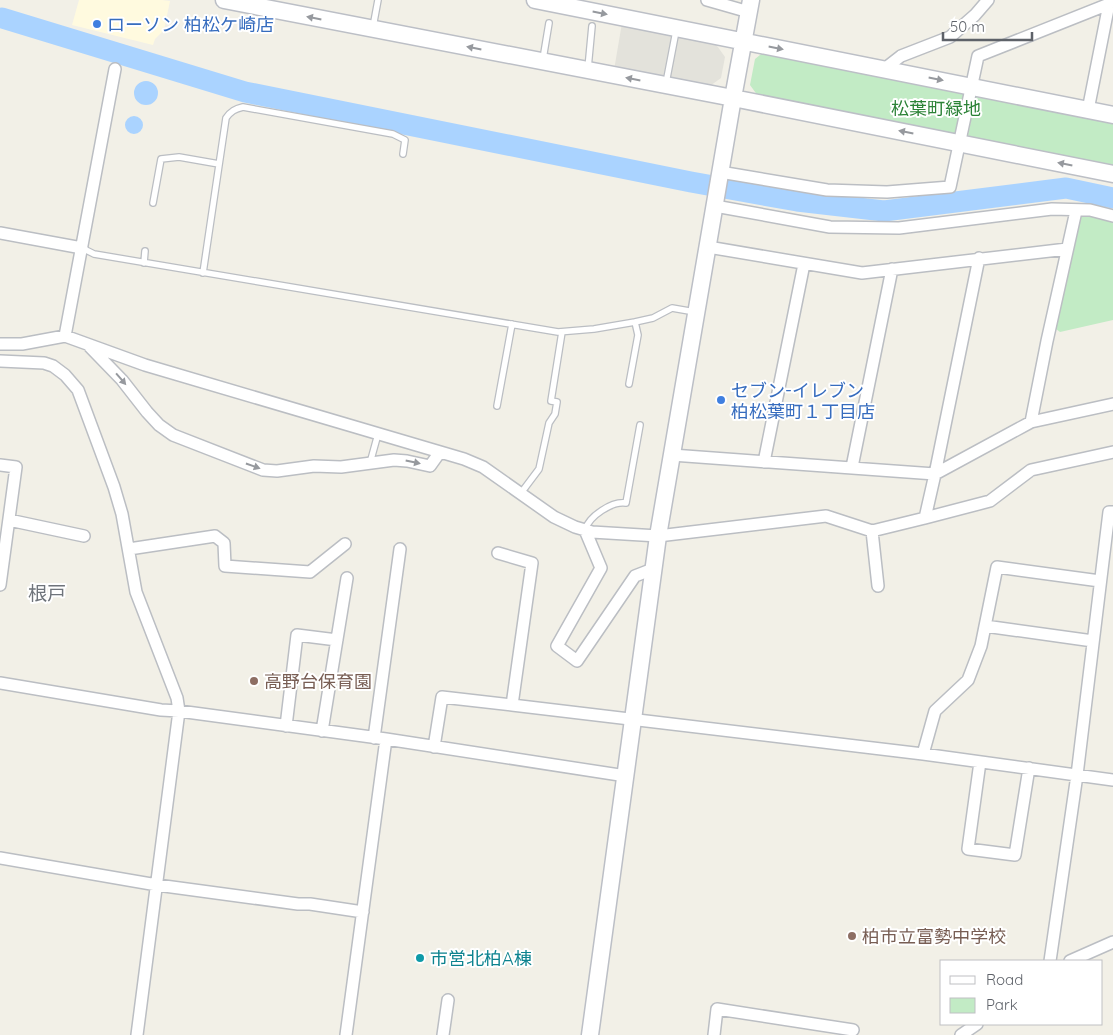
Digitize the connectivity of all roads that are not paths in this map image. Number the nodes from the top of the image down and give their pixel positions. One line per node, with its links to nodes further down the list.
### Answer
1 (224, 0): 11 (street, one-way to 1)
2 (378, 0): 11 (lane)
3 (535, 0): 10 (street, one-way to 10)
4 (707, 0): 7 (street)
5 (988, 0): 16 (street)
6 (1110, 2): 18 (street); 20 (street)
7 (750, 6): 12 (street)
8 (549, 23): 13 (lane)
9 (592, 26): 15 (lane)
10 (677, 28): 12 (street); 17 (lane)
11 (373, 29): 13 (street, one-way to 11)
12 (743, 41): 16 (street, one-way to 16); 19 (street)
13 (542, 61): 15 (street)
14 (115, 70): 33 (street)
15 (588, 70): 17 (street, one-way to 15)
16 (883, 70): 18 (street, one-way to 18)
17 (666, 85): 19 (street)
18 (971, 86): 20 (street); 22 (street)
19 (733, 98): 22 (street, one-way to 19); 26 (street)
20 (1088, 110): 21 (street)
21 (1113, 115)
22 (960, 143): 25 (street, one-way to 22); 26 (street)
23 (403, 154): 24 (lane)
24 (219, 164): 27 (lane); 40 (lane)
25 (1113, 174)
26 (720, 175): 28 (street)
27 (153, 203)
28 (716, 203): 29 (street); 32 (street)
29 (1076, 211): 30 (street); 34 (street)
30 (1113, 216)
31 (0, 233): 33 (street)
32 (708, 247): 38 (street); 41 (street)
33 (82, 248): 37 (lane); 45 (street)
34 (1067, 249): 36 (street); 52 (street)
35 (146, 251): 37 (lane)
36 (979, 258): 39 (street); 62 (street)
37 (144, 263): 40 (lane)
38 (804, 264): 39 (street); 58 (street)
39 (892, 269): 61 (street)
40 (204, 273): 43 (lane)
41 (697, 312): 42 (lane); 57 (street)
42 (635, 322): 44 (lane); 49 (lane)
43 (512, 324): 44 (lane); 51 (lane)
44 (562, 332): 63 (lane)
45 (65, 336): 46 (street); 47 (street)
46 (0, 344)
47 (88, 344): 54 (street); 59 (street, one-way to 59)
48 (0, 361): 74 (street)
49 (629, 384)
50 (1113, 404): 52 (street)
51 (497, 406)
52 (1032, 422): 62 (street)
53 (640, 424): 67 (lane)
54 (378, 434): 55 (street); 59 (lane)
55 (440, 452): 59 (street, one-way to 55); 63 (street)
56 (1113, 452): 65 (street)
57 (672, 455): 58 (street); 71 (street)
58 (764, 462): 61 (street)
59 (370, 463)
60 (0, 465): 66 (street)
61 (852, 467): 62 (street)
62 (936, 474): 65 (street)
63 (521, 494): 67 (street)
64 (1113, 512): 73 (street)
65 (925, 518): 68 (street)
66 (9, 520): 69 (street); 70 (street)
67 (585, 530): 71 (street); 77 (street)
68 (872, 531): 71 (street); 81 (street)
69 (3, 536): 80 (street)
70 (84, 536)
71 (658, 536): 77 (street)
72 (345, 544): 74 (street)
73 (1109, 544): 79 (street)
74 (129, 549): 87 (street)
75 (400, 549): 91 (street)
76 (498, 553): 86 (street)
77 (653, 569): 88 (street)
78 (348, 578): 83 (street)
79 (1100, 581): 82 (street); 84 (street)
80 (0, 585)
81 (878, 586)
82 (985, 626): 84 (street); 93 (street)
83 (337, 640): 89 (street); 90 (street)
84 (1093, 641): 96 (street)
85 (0, 683): 87 (street)
86 (512, 705): 88 (street); 92 (street)
87 (178, 711): 89 (street); 100 (street)
88 (633, 719): 93 (street); 97 (street)
89 (286, 726): 90 (street)
90 (322, 731): 91 (street)
91 (380, 738): 92 (street); 101 (street)
92 (434, 747): 97 (street)
93 (923, 754): 94 (street)
94 (980, 762): 95 (street); 95 (street)
95 (1029, 768): 96 (street)
96 (1076, 775): 98 (street); 103 (street)
97 (626, 776): 111 (street)
98 (1113, 780)
99 (0, 858): 100 (street)
100 (156, 885): 101 (street); 108 (street)
101 (363, 912): 109 (street)
102 (1113, 942): 104 (street)
103 (1050, 960)
104 (1072, 960)
105 (448, 1000): 110 (street)
106 (976, 1025): 113 (street)
107 (853, 1030): 112 (street)
108 (137, 1035)
109 (346, 1035)
110 (443, 1035)
111 (590, 1035)
112 (714, 1035)
113 (961, 1035)

